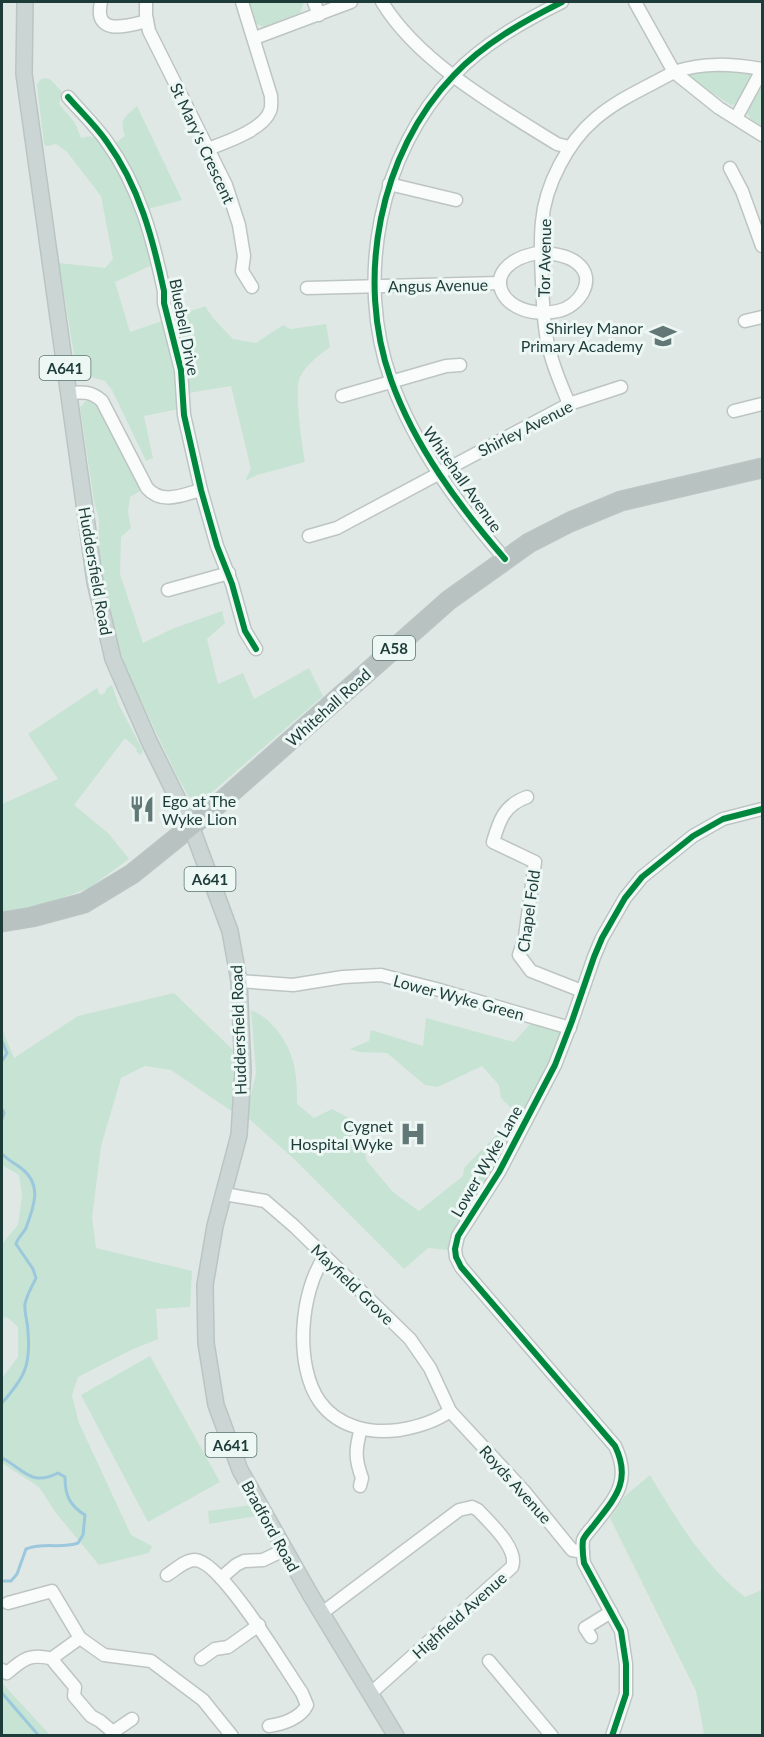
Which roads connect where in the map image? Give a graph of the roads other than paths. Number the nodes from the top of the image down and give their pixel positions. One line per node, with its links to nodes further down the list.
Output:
1 (26, 2): 36 (main road, Huddersfield Road / A641)
2 (100, 2): 11 (street)
3 (146, 2): 11 (street, St Mary's Crescent)
4 (242, 2): 12 (street)
5 (314, 2): 10 (street)
6 (351, 2): 10 (street)
7 (382, 2): 15 (street)
8 (562, 2): 15 (street, Whitehall Avenue)
9 (635, 2): 14 (street)
10 (319, 15): 12 (street)
11 (147, 21): 20 (street, St Mary's Crescent)
12 (255, 38): 20 (street)
13 (762, 70): 14 (street); 17 (street)
14 (674, 72): 17 (street); 19 (street)
15 (453, 75): 19 (street); 22 (street, Whitehall Avenue)
16 (68, 97): 43 (street, Bluebell Drive)
17 (736, 118): 18 (street)
18 (762, 135)
19 (569, 147): 25 (street, Tor Avenue)
20 (208, 149): 28 (street, St Mary's Crescent)
21 (730, 168): 24 (street)
22 (389, 184): 23 (street); 27 (street, Whitehall Avenue)
23 (456, 200)
24 (762, 246)
25 (542, 253): 26 (street); 30 (street, Tor Avenue); 30 (street)
26 (500, 283): 27 (street, Angus Avenue); 30 (street)
27 (376, 286): 29 (street, Angus Avenue); 34 (street, Whitehall Avenue)
28 (252, 287)
29 (307, 288)
30 (544, 312): 38 (street, Tor Avenue)
31 (762, 317): 32 (street)
32 (745, 321)
33 (460, 365): 34 (street)
34 (391, 380): 37 (street); 42 (street, Whitehall Avenue)
35 (621, 387): 38 (street, Shirley Avenue)
36 (68, 393): 43 (street); 51 (main road, Huddersfield Road / A641)
37 (342, 396)
38 (570, 404): 42 (street, Shirley Avenue)
39 (762, 404): 40 (street)
40 (734, 411)
41 (762, 468): 45 (highway, Whitehall Road / A58)
42 (439, 473): 44 (street, Shirley Avenue); 45 (street, Whitehall Avenue)
43 (201, 490): 46 (street, Bluebell Drive)
44 (309, 536)
45 (505, 559): 51 (highway, Whitehall Road / A58)
46 (228, 573): 47 (street); 48 (street, Bluebell Drive)
47 (168, 590)
48 (256, 649)
49 (527, 797): 54 (street, Chapel Fold)
50 (762, 809): 54 (street, Lower Wyke Lane)
51 (191, 826): 52 (highway, Whitehall Road / A58); 53 (main road, Huddersfield Road / A641)
52 (2, 922)
53 (239, 981): 55 (street, Lower Wyke Green); 56 (main road, Huddersfield Road / A641)
54 (582, 991): 55 (street, Lower Wyke Lane)
55 (570, 1028): 63 (street, Lower Wyke Lane)
56 (240, 1119): 57 (main road, Bradford Road / A641)
57 (224, 1194): 58 (street, Mayfield Grove); 62 (main road, Bradford Road / A641)
58 (325, 1256): 59 (street, Mayfield Grove); 60 (street)
59 (450, 1411): 60 (street); 63 (street, Royds Avenue)
60 (361, 1429): 61 (street)
61 (360, 1486)
62 (284, 1550): 65 (street); 68 (main road, Bradford Road / A641)
63 (583, 1552): 67 (street)
64 (167, 1575): 65 (street)
65 (221, 1578): 69 (street)
66 (8, 1603): 71 (street)
67 (611, 1612): 70 (street); 83 (street)
68 (321, 1613): 76 (main road, Bradford Road / A641); 76 (street, Highfield Avenue)
69 (259, 1625): 73 (street); 78 (street)
70 (585, 1629)
71 (80, 1638): 72 (street); 80 (street)
72 (54, 1659): 75 (street); 79 (street)
73 (201, 1659)
74 (489, 1661): 82 (street)
75 (2, 1670)
76 (370, 1694): 81 (main road, Bradford Road / A641)
77 (132, 1719): 79 (street)
78 (269, 1726)
79 (112, 1734)
80 (232, 1736)
81 (396, 1736)
82 (552, 1736)
83 (612, 1736)

